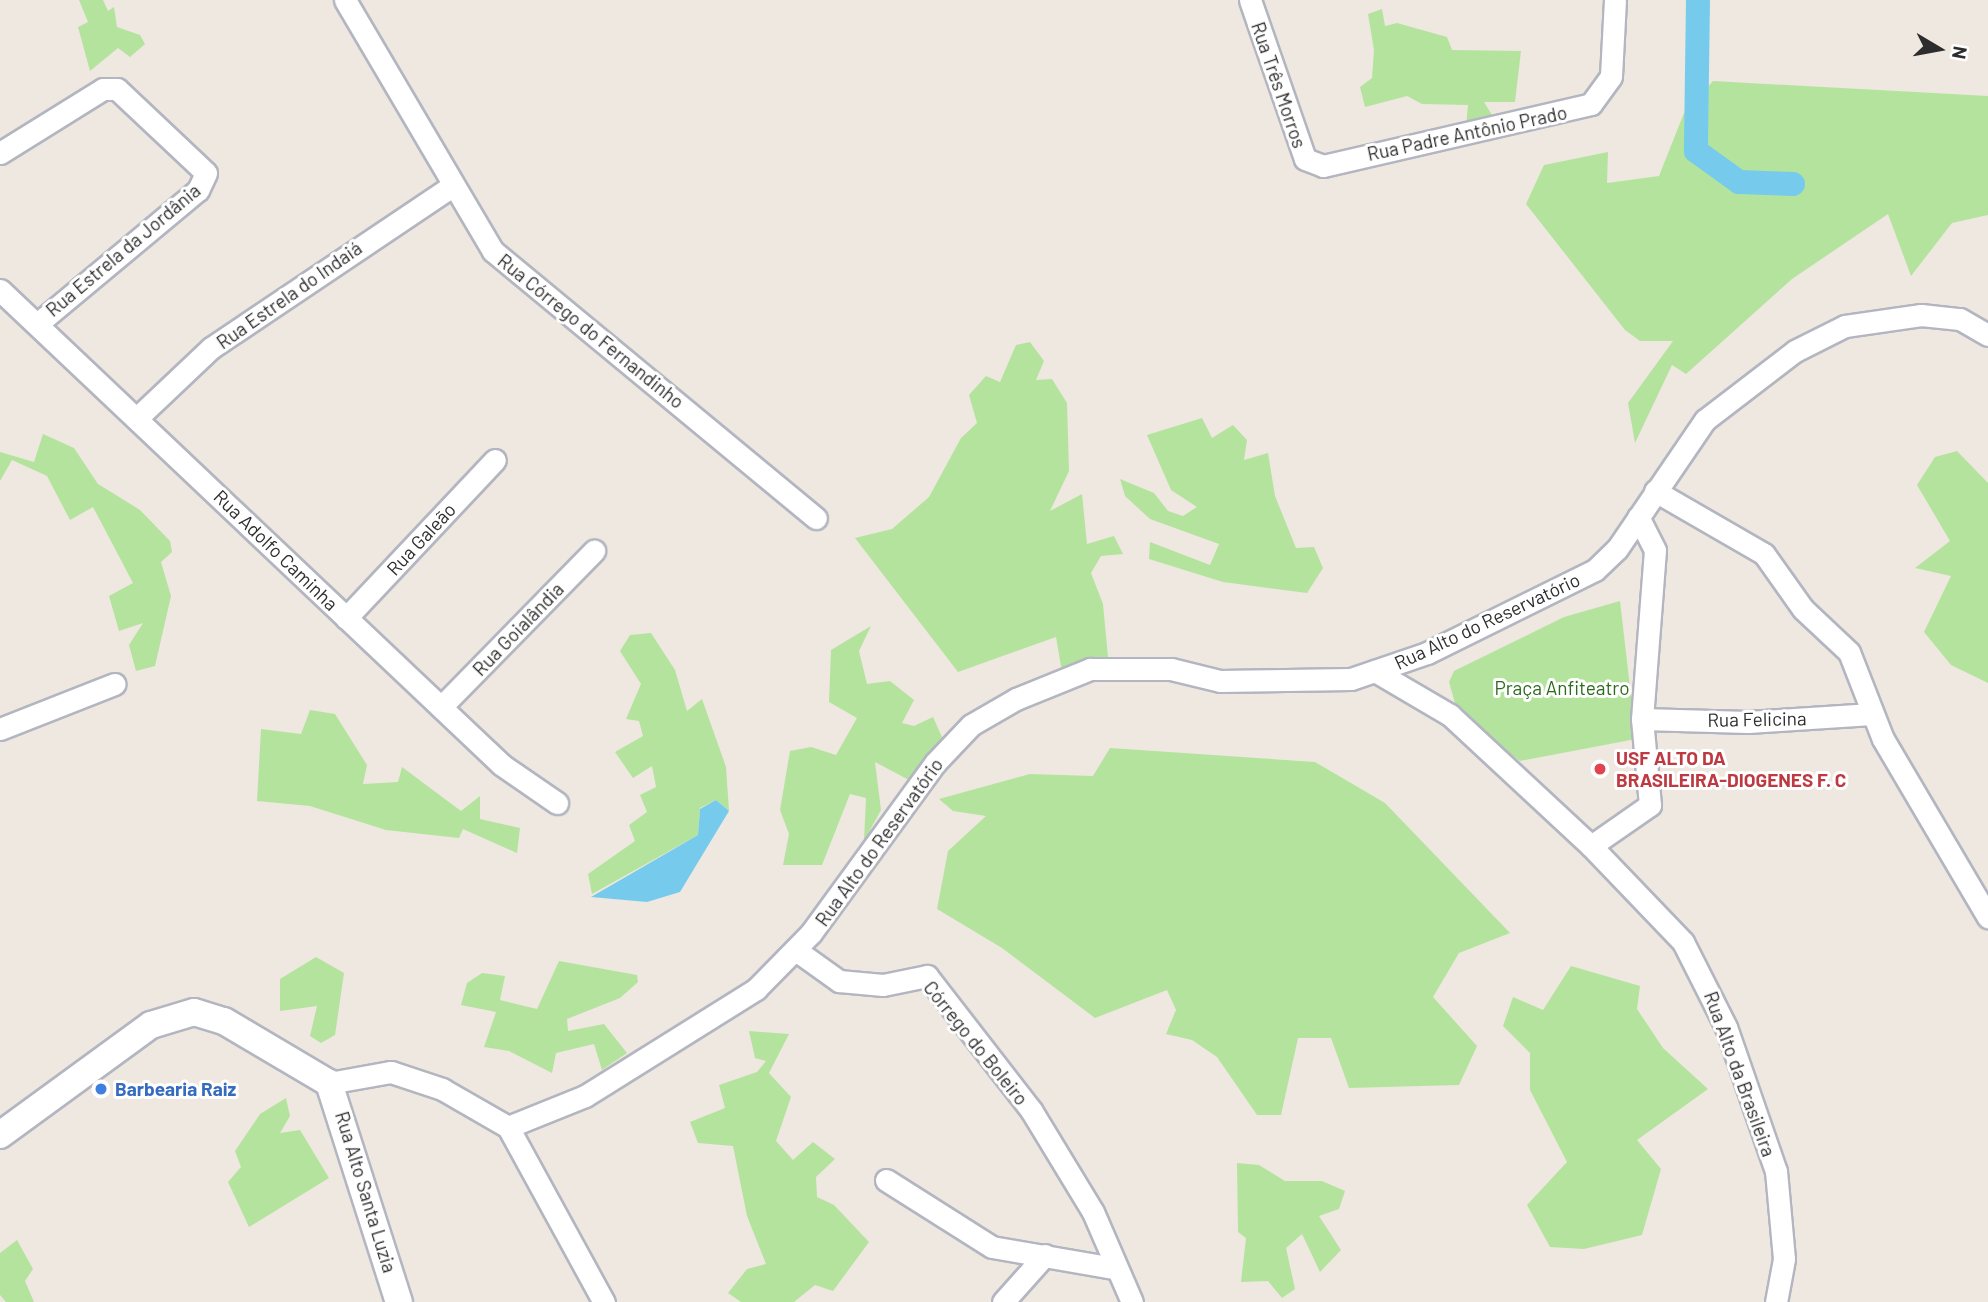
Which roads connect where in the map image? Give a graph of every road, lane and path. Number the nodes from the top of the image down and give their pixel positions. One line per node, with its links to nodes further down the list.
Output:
1 (345, 0): 6 (street, Rua Córrego do Fernandinho)
2 (1250, 0): 5 (street, Rua Três Morros)
3 (1615, 0): 5 (street, Rua Padre Antônio Prado)
4 (0, 153): 8 (street, Rua Estrela da Jordânia)
5 (1314, 166)
6 (452, 186): 10 (street, Rua Estrela do Indaiá); 14 (street, Rua Córrego do Fernandinho)
7 (0, 290): 8 (street, Rua Adolfo Caminha)
8 (37, 324): 10 (street, Rua Adolfo Caminha)
9 (1988, 335): 12 (street, Rua Alto do Reservatório)
10 (137, 418): 16 (street, Rua Adolfo Caminha)
11 (495, 460): 16 (street, Rua Galeão)
12 (1655, 491): 13 (street, Rua Alto do Reservatório); 20 (street)
13 (1638, 517): 17 (street, Rua Alto do Reservatório); 21 (street)
14 (816, 518)
15 (594, 551): 19 (street, Rua Goialândia)
16 (346, 618): 19 (street, Rua Adolfo Caminha)
17 (1375, 671): 24 (street, Rua Alto da Brasileira); 26 (street, Rua Alto do Reservatório)
18 (114, 684): 22 (street)
19 (441, 706): 23 (street, Rua Adolfo Caminha)
20 (1872, 714): 21 (street, Rua Felicina); 25 (street)
21 (1642, 719): 24 (street)
22 (0, 729)
23 (556, 803)
24 (1591, 846): 37 (street, Rua Alto da Brasileira)
25 (1988, 917)
26 (797, 951): 28 (street, Rua Alto do Reservatório); 32 (street, Córrego do Boleiro)
27 (329, 1083): 28 (street); 29 (street); 33 (street, Rua Alto Santa Luzia)
28 (508, 1127): 34 (street)
29 (0, 1135)
30 (886, 1180): 31 (street)
31 (1045, 1255): 32 (street); 35 (street)
32 (1114, 1268): 36 (street, Córrego do Boleiro)
33 (399, 1302)
34 (604, 1302)
35 (1003, 1302)
36 (1132, 1302)
37 (1776, 1302)

